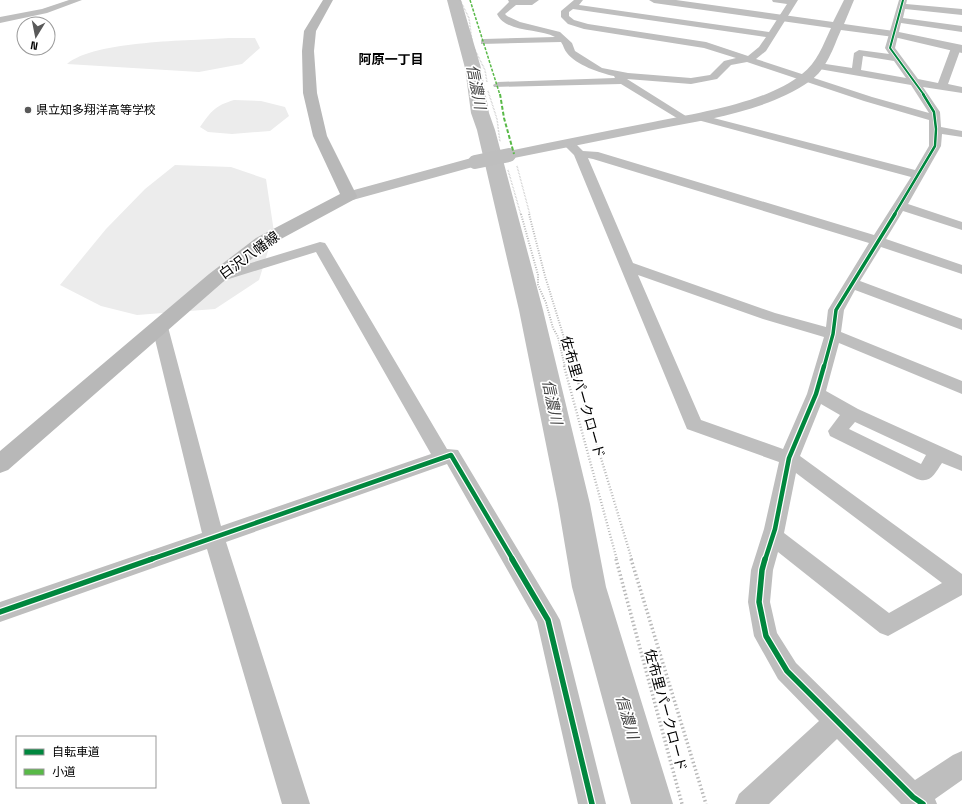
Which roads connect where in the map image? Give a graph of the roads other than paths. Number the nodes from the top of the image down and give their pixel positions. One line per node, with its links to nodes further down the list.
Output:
1 (78, 0): 13 (street)
2 (328, 0): 40 (main road)
3 (535, 0): 8 (street)
4 (654, 0): 12 (street)
5 (776, 0): 7 (street)
6 (849, 0): 15 (street)
7 (793, 1): 12 (street)
8 (513, 2): 19 (street)
9 (575, 3): 18 (street); 23 (street)
10 (902, 3): 11 (street); 14 (street)
11 (962, 12)
12 (784, 18): 15 (street); 18 (street)
13 (0, 20)
14 (897, 20): 16 (street); 17 (street)
15 (838, 26): 17 (street); 24 (street)
16 (962, 29)
17 (894, 34): 21 (street); 22 (street)
18 (772, 35): 23 (street)
19 (563, 40): 20 (street); 26 (street)
20 (484, 42)
21 (959, 48): 31 (street)
22 (897, 58): 25 (street); 29 (street)
23 (746, 59): 26 (street); 28 (street)
24 (819, 66): 25 (street); 28 (street)
25 (856, 72): 27 (street)
26 (620, 77): 30 (street); 34 (street)
27 (890, 77): 29 (street); 33 (street)
28 (806, 78): 33 (street); 34 (street)
29 (915, 81): 31 (street); 35 (street)
30 (498, 86)
31 (942, 86): 32 (street)
32 (962, 90)
33 (868, 99): 35 (street)
34 (691, 118): 37 (street); 39 (street)
35 (935, 123): 36 (street); 39 (street)
36 (962, 134)
37 (569, 144): 38 (street); 40 (street, bridge)
38 (580, 154): 43 (street); 44 (street)
39 (918, 175): 41 (street)
40 (349, 196): 46 (main road, 白沢八幡線)
41 (900, 206): 42 (street); 43 (street)
42 (962, 226)
43 (878, 241): 45 (street); 47 (street)
44 (628, 266): 50 (street); 56 (street)
45 (962, 270)
46 (216, 278): 49 (main road, 白沢八幡線); 55 (street)
47 (851, 283): 48 (street); 50 (street)
48 (962, 326)
49 (160, 327): 57 (main road, 白沢八幡線); 60 (street)
50 (833, 334): 51 (street); 52 (street)
51 (962, 388)
52 (816, 394): 53 (street); 56 (street)
53 (852, 413): 54 (street); 54 (street)
54 (938, 453): 58 (street)
55 (443, 458): 60 (street); 67 (street)
56 (789, 458): 59 (street); 61 (street)
57 (0, 464)
58 (962, 464)
59 (773, 536): 61 (street); 63 (street)
60 (214, 538): 62 (street); 66 (street)
61 (961, 585)
62 (0, 612)
63 (837, 722): 65 (street); 68 (street)
64 (962, 764): 65 (street)
65 (918, 801)
66 (296, 804)
67 (592, 804)
68 (748, 804)

